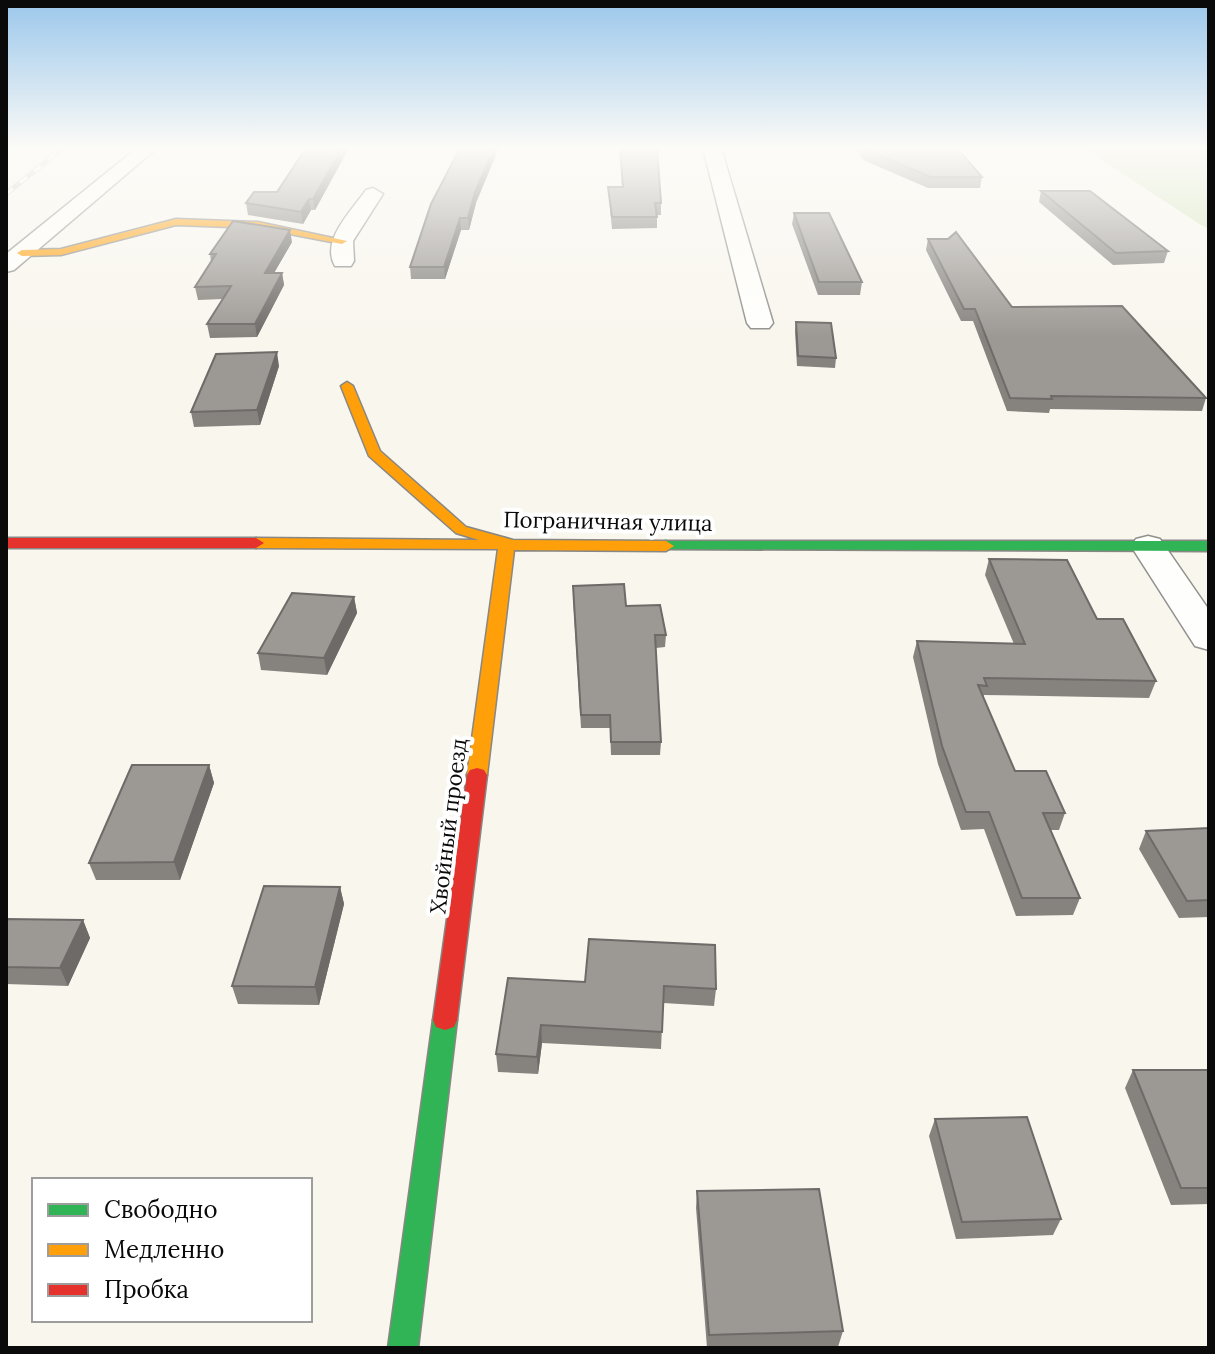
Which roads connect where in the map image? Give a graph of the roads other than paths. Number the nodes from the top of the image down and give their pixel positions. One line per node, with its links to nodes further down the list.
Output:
1 (72, 211): 5 (street)
2 (364, 211): 4 (street)
3 (729, 211): 6 (street)
4 (342, 251): 5 (street)
5 (14, 259)
6 (760, 323)
7 (347, 386): 9 (street)
8 (6, 543): 9 (street, Пограничная улица)
9 (507, 543): 10 (street, Пограничная улица); 13 (street, Хвойный проезд)
10 (1148, 546): 11 (street, Пограничная улица); 12 (street)
11 (1209, 546)
12 (1209, 638)
13 (403, 1348)

